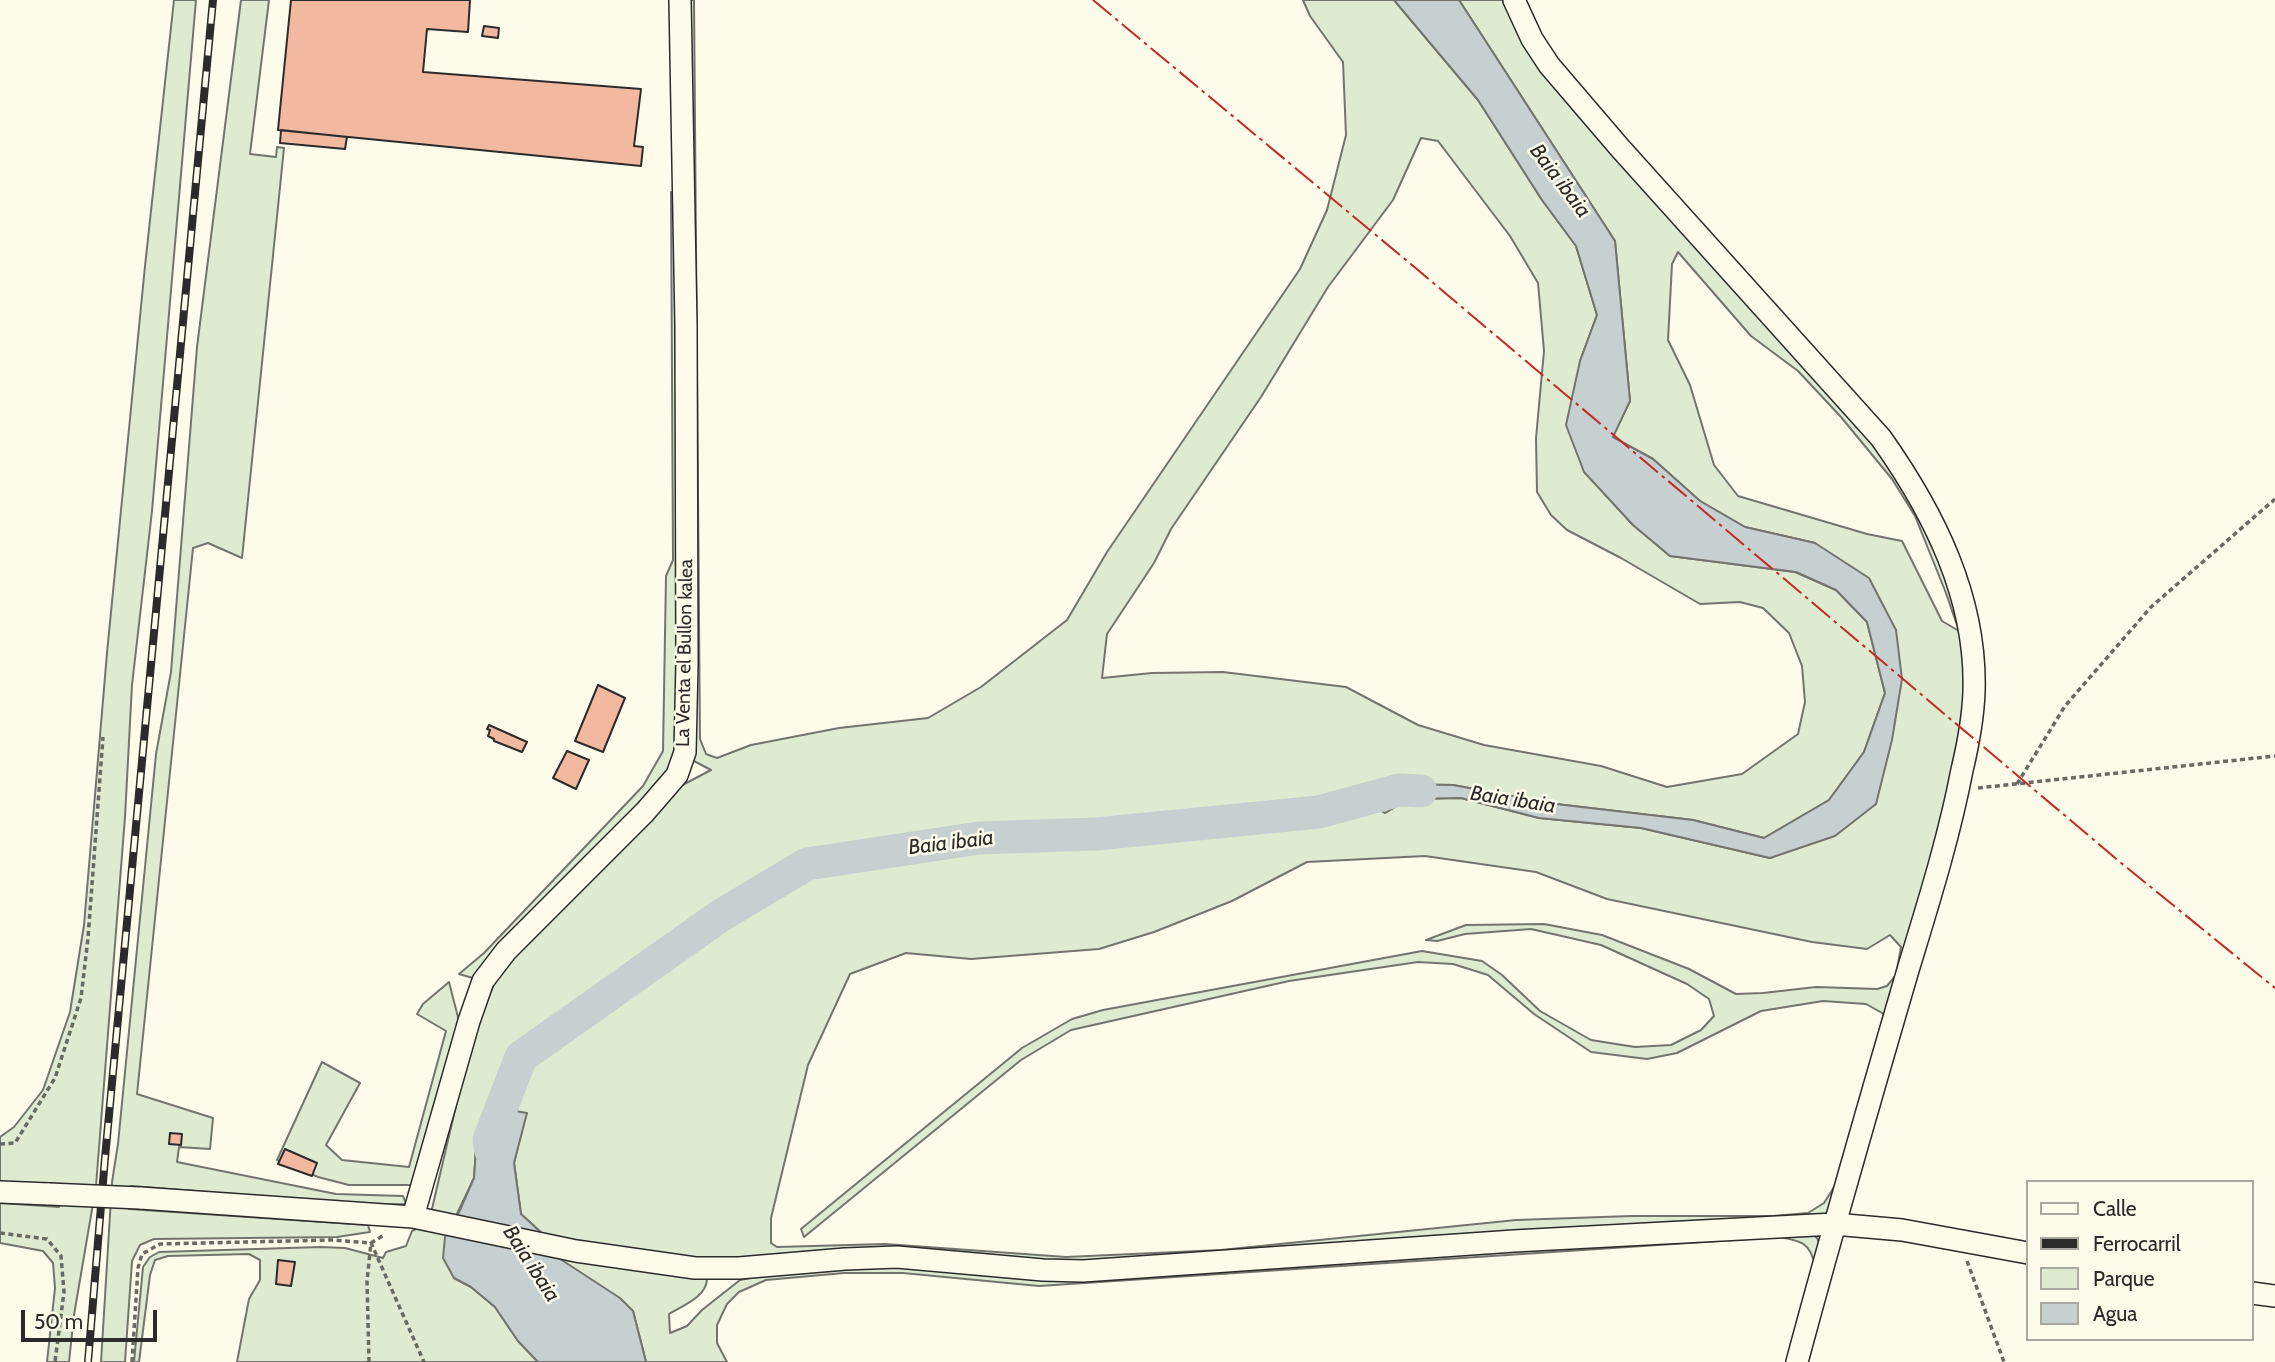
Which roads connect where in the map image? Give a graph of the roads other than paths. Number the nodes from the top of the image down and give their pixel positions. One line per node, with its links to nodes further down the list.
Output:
1 (680, 0): 4 (street, La Venta el Bullon kalea)
2 (1514, 0): 5 (street)
3 (0, 1192): 4 (street, bridge)
4 (413, 1217): 5 (street)
5 (1834, 1224): 6 (street); 9 (street)
6 (2026, 1253)
7 (2254, 1293): 8 (street)
8 (2275, 1296)
9 (1797, 1362)

